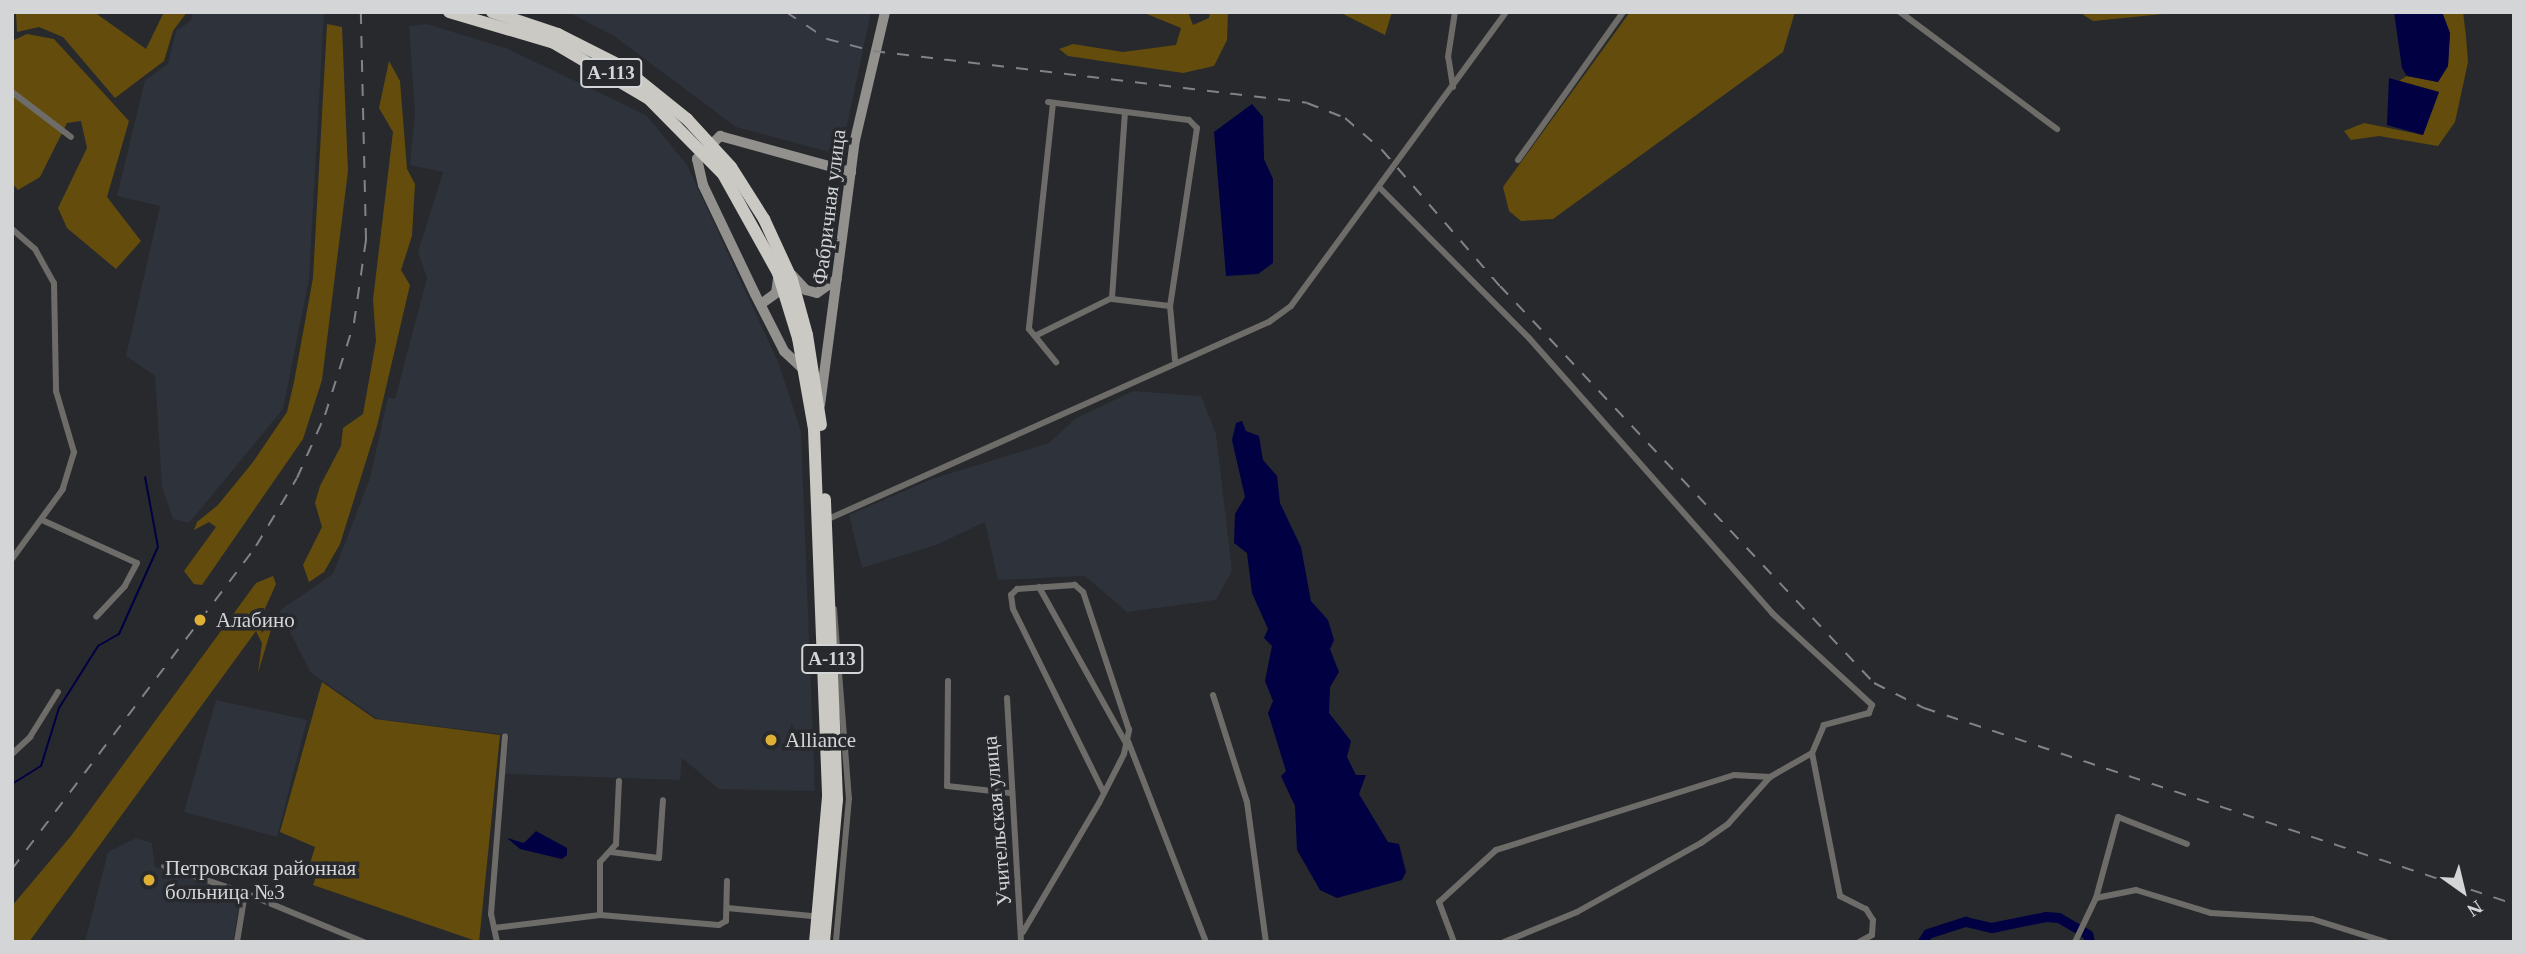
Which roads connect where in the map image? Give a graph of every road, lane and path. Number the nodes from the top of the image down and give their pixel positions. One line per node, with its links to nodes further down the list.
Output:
1 (449, 12): 16 (highway, А-113)
2 (492, 12): 16 (highway, А-113)
3 (885, 12): 14 (street, Фабричная улица)
4 (1455, 12): 8 (street)
5 (1506, 12): 8 (street)
6 (1623, 12): 13 (street)
7 (1900, 12): 11 (street)
8 (1453, 87): 15 (street)
9 (12, 92): 12 (street)
10 (1125, 112): 20 (street); 22 (street); 23 (street)
11 (2057, 129)
12 (71, 136)
13 (1518, 160)
14 (851, 172): 19 (street, Фабричная улица); 21 (street)
15 (1380, 187): 24 (street); 40 (street)
16 (740, 189): 18 (highway, А-113)
17 (12, 229): 28 (street)
18 (781, 267): 19 (street); 21 (street); 26 (highway, А-113); 27 (highway, А-113)
19 (840, 271): 27 (street, Фабричная улица)
20 (1112, 298): 22 (street); 23 (street)
21 (761, 304): 26 (street)
22 (1170, 306): 24 (street)
23 (1035, 336): 25 (street)
24 (1175, 360): 29 (street)
25 (1056, 362)
26 (805, 376): 42 (highway, А-113)
27 (820, 409): 29 (highway, А-113)
28 (42, 520): 30 (street); 33 (street)
29 (826, 520): 32 (highway, А-113)
30 (12, 559)
31 (1039, 587): 39 (street); 39 (street); 46 (street)
32 (829, 591): 65 (highway, А-113); 66 (street)
33 (96, 617)
34 (948, 681): 45 (street)
35 (58, 692): 41 (street)
36 (1213, 695): 69 (street)
37 (1007, 698): 45 (street, Учительская улица)
38 (505, 737): 57 (street)
39 (1127, 742): 46 (street); 68 (street)
40 (1812, 753): 43 (street); 72 (street)
41 (12, 754)
42 (828, 757): 56 (street); 64 (highway, А-113)
43 (1770, 777): 70 (street); 71 (street)
44 (619, 781): 49 (street)
45 (1011, 793): 58 (street, Учительская улица)
46 (1104, 793): 58 (street)
47 (663, 800): 49 (street)
48 (2188, 844): 53 (street)
49 (611, 852): 55 (street)
50 (164, 866): 52 (street)
51 (727, 881): 54 (street)
52 (245, 893): 60 (street); 61 (street)
53 (2096, 898): 59 (street); 73 (street)
54 (727, 908): 55 (street); 56 (street)
55 (600, 915): 57 (street)
56 (812, 916): 63 (street)
57 (494, 928): 62 (street)
58 (1023, 932): 67 (street, Учительская улица)
59 (2075, 941)
60 (237, 942)
61 (364, 942)
62 (496, 942)
63 (809, 942)
64 (815, 942)
65 (824, 942)
66 (836, 942)
67 (1021, 942)
68 (1206, 942)
69 (1266, 942)
70 (1454, 942)
71 (1504, 942)
72 (1859, 942)
73 (2386, 942)

